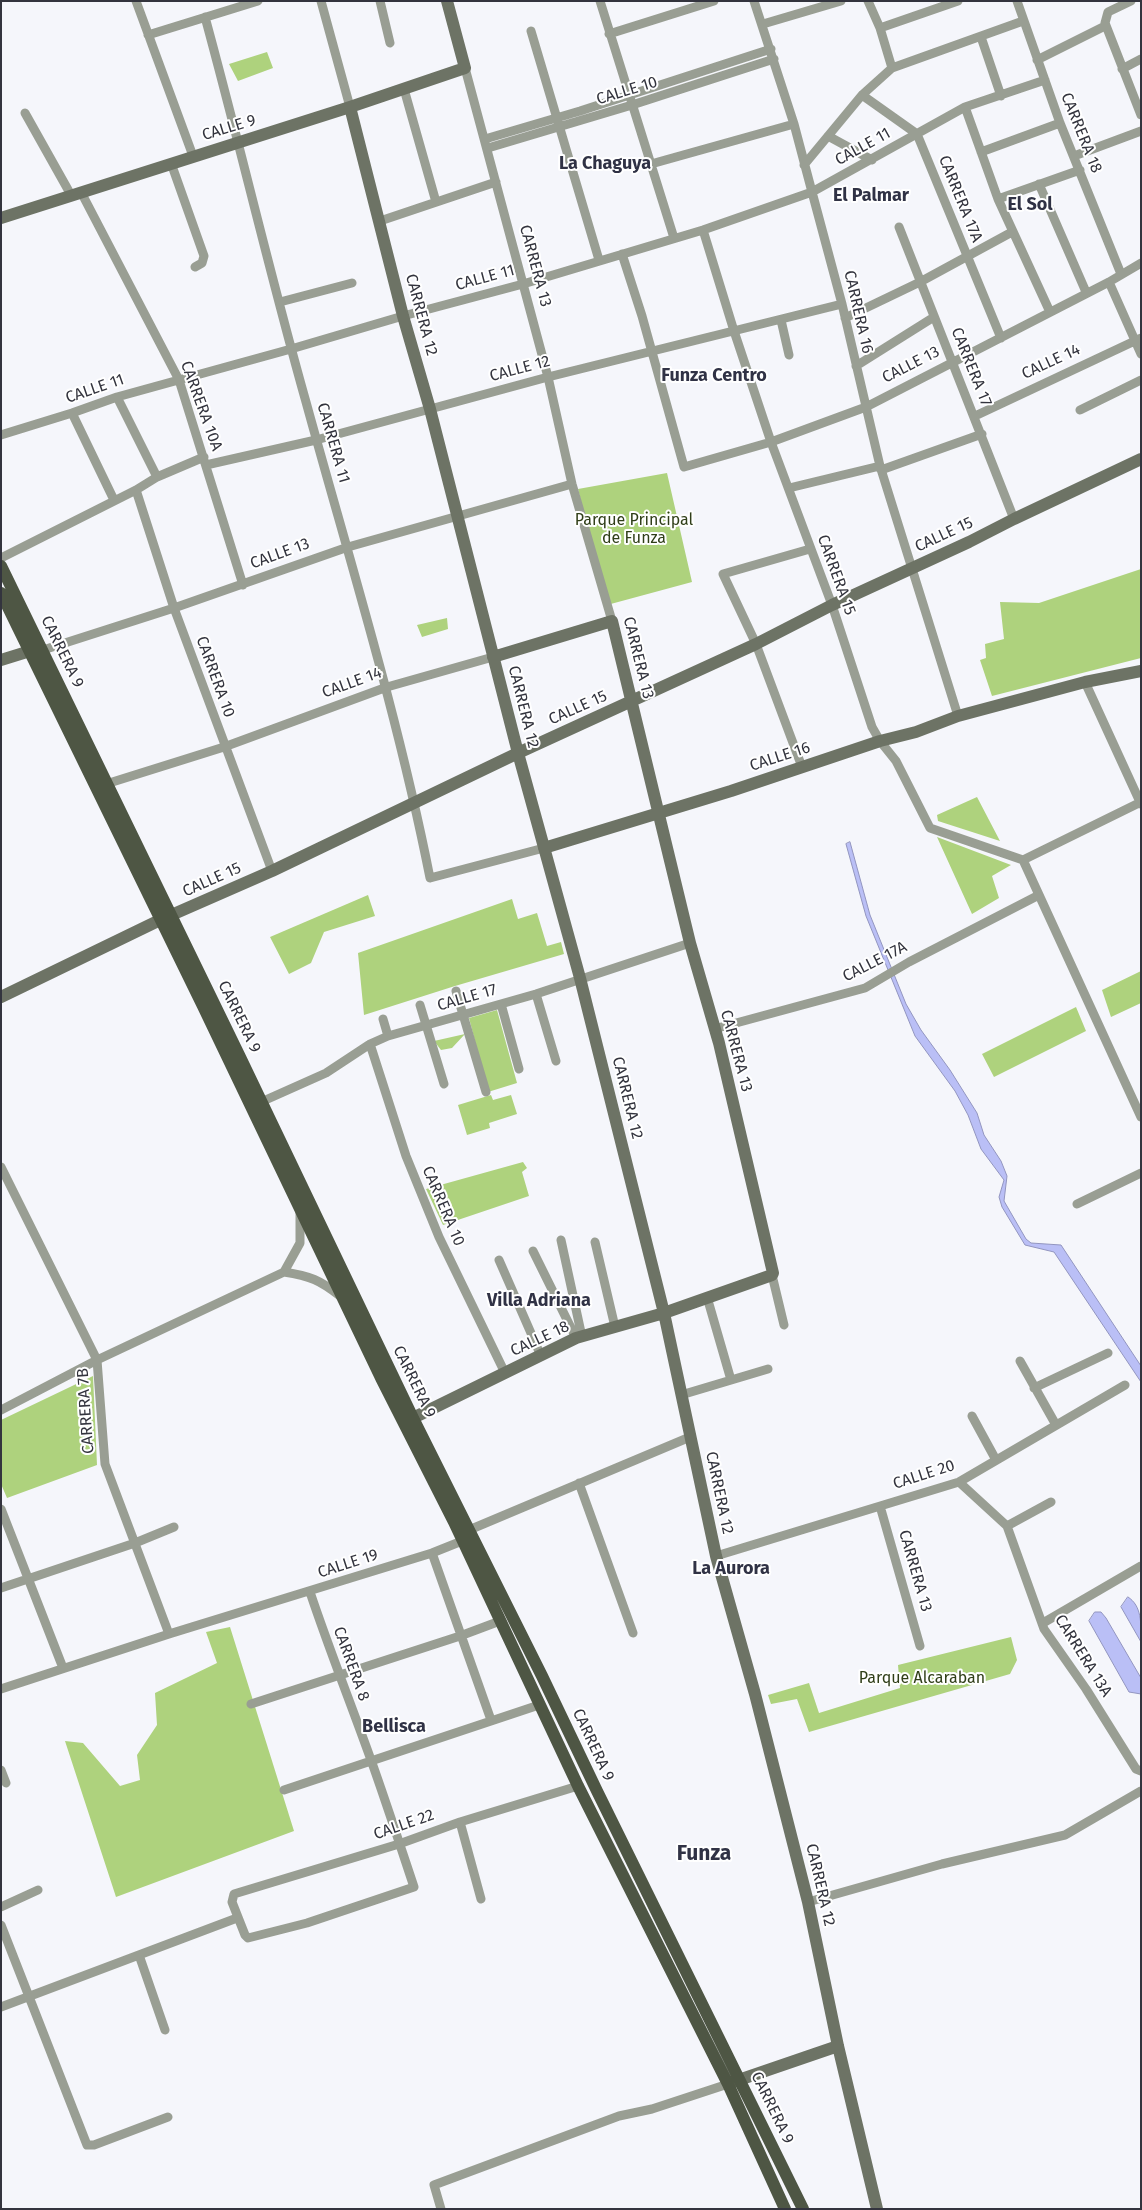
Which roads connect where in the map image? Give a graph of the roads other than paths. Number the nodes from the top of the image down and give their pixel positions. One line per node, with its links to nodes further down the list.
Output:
1 (136, 1): 23 (street)
2 (258, 1): 16 (street)
3 (321, 1): 39 (street, CARRERA 12)
4 (380, 1): 25 (street)
5 (447, 1): 30 (main road, CARRERA 13)
6 (600, 1): 22 (street)
7 (675, 1): 15 (street)
8 (714, 1): 15 (street)
9 (754, 1): 18 (street, CARRERA 16)
10 (841, 1): 18 (street)
11 (868, 1): 20 (street)
12 (958, 1): 20 (street)
13 (1017, 1): 17 (street, CARRERA 18)
14 (1131, 1): 19 (street)
15 (678, 12): 22 (street)
16 (205, 17): 23 (street); 51 (street, CARRERA 11)
17 (1023, 21): 24 (street); 29 (street, CARRERA 18)
18 (763, 24): 26 (street, CARRERA 16)
19 (1105, 24): 29 (street); 32 (street)
20 (880, 28): 31 (street)
21 (531, 31): 44 (street)
22 (609, 34): 35 (street)
23 (148, 35): 54 (street)
24 (981, 37): 31 (street); 37 (street)
25 (390, 43)
26 (771, 49): 27 (street, CARRERA 16); 35 (street, CALLE 10)
27 (774, 59): 38 (street, CALLE 10); 46 (street, CARRERA 16)
28 (1141, 59): 32 (street)
29 (1037, 60): 33 (street, CARRERA 18)
30 (465, 68): 34 (main road, CALLE 9); 50 (street, CARRERA 13)
31 (892, 68): 36 (street)
32 (1122, 69): 42 (street)
33 (1045, 80): 37 (street, CALLE 11); 45 (street, CARRERA 18)
34 (404, 89): 39 (main road, CALLE 9); 66 (street)
35 (628, 95): 38 (street); 43 (street, CALLE 10)
36 (862, 96): 48 (street); 49 (street)
37 (1001, 96): 40 (street, CALLE 11)
38 (632, 105): 43 (street, CALLE 10); 58 (street)
39 (350, 107): 51 (main road, CALLE 9); 68 (main road, CARRERA 12)
40 (965, 108): 48 (street, CALLE 11); 53 (street)
41 (25, 113): 64 (street, CARRERA 10A)
42 (1141, 115)
43 (581, 116): 44 (street, CALLE 10)
44 (558, 122): 50 (street, CALLE 10); 52 (street, CALLE 10); 75 (street)
45 (1060, 123): 53 (street); 55 (street, CARRERA 18)
46 (794, 124): 58 (street); 59 (street, CARRERA 16)
47 (1141, 131): 55 (street)
48 (917, 134): 56 (street, CALLE 11); 74 (street, CARRERA 17A)
49 (828, 136): 56 (street); 59 (street)
50 (485, 139): 52 (street, CARRERA 13)
51 (239, 142): 54 (main road, CALLE 9); 84 (street, CARRERA 11)
52 (488, 148): 61 (street, CARRERA 13)
53 (981, 152): 65 (street)
54 (193, 156): 57 (main road, CALLE 9)
55 (1074, 156): 60 (street, CARRERA 18)
56 (872, 160): 63 (street, CALLE 11)
57 (171, 163): 64 (main road, CALLE 9); 77 (street)
58 (651, 164): 72 (street)
59 (804, 165): 63 (street, CARRERA 16)
60 (1080, 170): 62 (street); 78 (street, CARRERA 18)
61 (496, 182): 66 (street); 82 (street, CARRERA 13)
62 (1039, 184): 65 (street); 83 (street)
63 (812, 192): 70 (street, CALLE 11); 85 (street, CARRERA 16)
64 (76, 194): 67 (main road, CALLE 9); 101 (street, CARRERA 10A)
65 (998, 199): 71 (street)
66 (436, 202): 68 (street)
67 (1, 218)
68 (380, 221): 87 (main road, CARRERA 12)
69 (899, 227): 79 (street, CARRERA 17)
70 (702, 230): 72 (street, CALLE 11); 91 (street, CARRERA 15)
71 (1012, 232): 74 (street); 86 (street)
72 (674, 238): 73 (street, CALLE 11)
73 (622, 254): 75 (street, CALLE 11); 95 (street)
74 (967, 256): 79 (street); 92 (street, CARRERA 17A)
75 (599, 260): 82 (street, CALLE 11)
76 (1141, 263): 78 (street, CALLE 13)
77 (195, 267)
78 (1121, 274): 80 (street, CALLE 13)
79 (920, 282): 88 (street, CARRERA 17); 89 (street)
80 (1109, 282): 83 (street, CALLE 13); 93 (street)
81 (352, 284): 84 (street)
82 (523, 284): 87 (street, CALLE 11); 100 (street, CARRERA 13)
83 (1086, 292): 86 (street, CALLE 13)
84 (280, 302): 94 (street, CARRERA 11)
85 (842, 304): 89 (street, CARRERA 16); 90 (street, CALLE 12)
86 (1050, 312): 92 (street, CALLE 13)
87 (402, 316): 94 (street, CALLE 11); 105 (main road, CARRERA 12)
88 (934, 317): 98 (street, CARRERA 17); 99 (street)
89 (845, 318): 99 (street, CARRERA 16)
90 (782, 320): 91 (street, CALLE 12); 97 (street)
91 (734, 331): 95 (street, CALLE 12); 112 (street, CARRERA 15)
92 (1001, 338): 98 (street, CALLE 13)
93 (1138, 339): 96 (street); 108 (street, CALLE 14)
94 (291, 349): 101 (street, CALLE 11); 111 (street, CARRERA 11)
95 (652, 352): 100 (street, CALLE 12); 112 (street, CALLE 13)
96 (1141, 354)
97 (789, 356)
98 (954, 362): 104 (street, CALLE 13); 108 (street, CARRERA 17)
99 (856, 366): 104 (street, CARRERA 16)
100 (548, 377): 105 (street, CALLE 12); 117 (street, CARRERA 13)
101 (179, 380): 103 (street, CALLE 11); 114 (street, CARRERA 10A)
102 (1141, 380): 106 (street)
103 (117, 396): 107 (street, CALLE 11); 116 (street)
104 (866, 406): 112 (street, CALLE 13); 115 (street, CARRERA 16)
105 (430, 409): 111 (street, CALLE 12); 121 (main road, CARRERA 12)
106 (1080, 410)
107 (72, 413): 109 (street, CALLE 11); 120 (street)
108 (975, 416): 110 (street, CARRERA 17)
109 (1, 434)
110 (982, 434): 115 (street); 122 (street, CARRERA 17)
111 (316, 440): 114 (street, CALLE 12); 123 (street, CARRERA 11)
112 (772, 442): 118 (street, CARRERA 15)
113 (1141, 459): 122 (main road, CALLE 15)
114 (205, 461): 116 (street, CALLE 12); 128 (street, CARRERA 10A)
115 (880, 468): 118 (street); 127 (street, CARRERA 16)
116 (157, 477): 119 (street, CALLE 12)
117 (572, 484): 121 (street, CALLE 13); 132 (street, CARRERA 13)
118 (789, 488): 124 (street, CARRERA 15)
119 (136, 490): 120 (street, CALLE 12); 131 (street, CARRERA 10)
120 (114, 500): 125 (street, CALLE 12)
121 (457, 518): 123 (street, CALLE 13); 136 (main road, CARRERA 12)
122 (1014, 519): 127 (main road, CALLE 15)
123 (348, 547): 128 (street, CALLE 13); 140 (street, CARRERA 11)
124 (810, 549): 130 (street, CARRERA 15); 133 (street)
125 (1, 558)
126 (1, 566): 134 (main road, CARRERA 9)
127 (910, 569): 130 (main road, CALLE 15); 142 (street, CARRERA 16)
128 (242, 585): 131 (street, CALLE 13)
129 (1, 593): 135 (main road, CARRERA 9)
130 (832, 606): 133 (main road, CALLE 15); 143 (street, CARRERA 15)
131 (174, 608): 134 (street, CALLE 13); 144 (street, CARRERA 10)
132 (612, 621): 136 (main road, CALLE 14); 141 (main road, CARRERA 13)
133 (756, 644): 141 (main road, CALLE 15); 146 (street)
134 (43, 650): 135 (main road, CALLE 13); 147 (main road, CARRERA 9)
135 (30, 651): 137 (main road, CALLE 13); 156 (main road, CARRERA 9)
136 (493, 657): 140 (street, CALLE 14); 145 (main road, CARRERA 12)
137 (1, 660)
138 (1140, 672): 139 (main road, CALLE 16)
139 (1085, 682): 142 (main road, CALLE 16); 149 (street)
140 (387, 687): 144 (street, CALLE 14); 148 (street, CARRERA 11)
141 (632, 702): 145 (main road, CALLE 15); 150 (main road, CARRERA 13)
142 (958, 716): 143 (main road, CALLE 16)
143 (880, 741): 146 (main road, CALLE 16); 152 (street, CARRERA 15)
144 (224, 747): 147 (street, CALLE 14); 153 (street, CARRERA 10)
145 (518, 753): 148 (main road, CALLE 15); 151 (main road, CARRERA 12)
146 (802, 767): 150 (main road, CALLE 16)
147 (106, 784): 156 (main road, CARRERA 9)
148 (415, 801): 153 (main road, CALLE 15); 154 (street, CARRERA 11)
149 (1141, 803): 152 (street)
150 (659, 812): 151 (main road, CALLE 16); 157 (main road, CARRERA 13)
151 (544, 848): 154 (street, CALLE 16); 158 (main road, CARRERA 12)
152 (1023, 860): 155 (street)
153 (272, 871): 156 (main road, CALLE 15)
154 (430, 878)
155 (1039, 895): 167 (street, CALLE 17A); 175 (street)
156 (166, 918): 161 (main road, CALLE 15); 174 (main road, CARRERA 9); 179 (main road, CARRERA 9)
157 (690, 943): 158 (street, CALLE 17); 167 (main road, CARRERA 13)
158 (580, 978): 160 (street, CALLE 17); 188 (main road, CARRERA 12)
159 (456, 991): 164 (street)
160 (536, 994): 162 (street, CALLE 17); 170 (street)
161 (1, 997)
162 (501, 1004): 164 (street, CALLE 17); 171 (street)
163 (420, 1005): 166 (street)
164 (463, 1015): 166 (street, CALLE 17); 173 (street)
165 (383, 1019): 168 (street)
166 (427, 1026): 168 (street, CALLE 17); 172 (street)
167 (714, 1029): 185 (main road, CARRERA 13)
168 (388, 1036): 169 (street, CALLE 17)
169 (370, 1044): 174 (street, CALLE 17); 197 (street, CARRERA 10)
170 (556, 1061)
171 (519, 1068)
172 (444, 1084)
173 (486, 1092)
174 (261, 1102): 204 (main road, CARRERA 9)
175 (1141, 1117)
176 (1, 1167): 194 (street, CARRERA 7B)
177 (1141, 1173): 178 (street)
178 (1077, 1204)
179 (300, 1210): 184 (street); 186 (main road, CARRERA 9)
180 (561, 1240): 191 (street)
181 (595, 1242): 190 (street)
182 (533, 1251): 191 (street)
183 (499, 1260): 193 (street)
184 (284, 1272): 186 (street); 194 (street)
185 (772, 1275): 187 (main road, CALLE 18); 189 (street, CARRERA 13)
186 (342, 1298): 216 (main road, CARRERA 9)
187 (706, 1298): 188 (main road, CALLE 18); 198 (street)
188 (664, 1313): 190 (main road, CALLE 18); 201 (main road, CARRERA 12)
189 (784, 1325)
190 (614, 1327): 191 (main road, CALLE 18)
191 (579, 1337): 193 (main road, CALLE 18)
192 (1108, 1353): 200 (street)
193 (542, 1356): 197 (main road, CALLE 18)
194 (97, 1360): 202 (street); 217 (street, CARRERA 7B)
195 (1020, 1361): 200 (street)
196 (768, 1369): 198 (street)
197 (505, 1373): 204 (main road, CALLE 18)
198 (731, 1380): 201 (street)
199 (1126, 1385): 205 (street, CALLE 20)
200 (1034, 1388): 205 (street)
201 (681, 1395): 206 (main road, CARRERA 12)
202 (1, 1410)
203 (972, 1416): 207 (street)
204 (413, 1418): 216 (main road, CARRERA 9)
205 (1056, 1425): 207 (street, CALLE 20)
206 (690, 1437): 209 (street, CALLE 19); 219 (main road, CARRERA 12)
207 (996, 1460): 208 (street, CALLE 20)
208 (958, 1482): 211 (street, CALLE 20); 214 (street, CARRERA 13A)
209 (579, 1484): 216 (street, CALLE 19); 226 (street)
210 (1051, 1502): 214 (street)
211 (880, 1506): 219 (street, CALLE 20); 229 (street, CARRERA 13)
212 (1, 1509): 213 (street)
213 (3, 1520): 221 (street)
214 (1007, 1526): 225 (street, CARRERA 13A)
215 (174, 1528): 217 (street)
216 (466, 1535): 218 (street, CALLE 19); 224 (main road, CARRERA 9); 256 (main road, CARRERA 9)
217 (135, 1543): 221 (street); 227 (street, CARRERA 7B)
218 (432, 1553): 223 (street, CALLE 19); 228 (street)
219 (716, 1556): 247 (main road, CARRERA 12)
220 (1141, 1566): 225 (street)
221 (28, 1579): 222 (street); 230 (street)
222 (1, 1588)
223 (310, 1592): 227 (street, CALLE 19); 231 (street, CARRERA 8)
224 (500, 1621): 228 (street); 234 (main road, CARRERA 9)
225 (1043, 1623): 238 (street, CARRERA 13A)
226 (633, 1633)
227 (169, 1634): 230 (street, CALLE 19)
228 (460, 1636): 231 (street); 235 (street)
229 (920, 1646)
230 (63, 1668): 232 (street, CALLE 19)
231 (338, 1675): 233 (street); 236 (street, CARRERA 8)
232 (1, 1689)
233 (252, 1704)
234 (539, 1704): 235 (street); 240 (main road, CARRERA 9)
235 (491, 1720): 236 (street)
236 (371, 1760): 241 (street); 244 (street, CARRERA 8)
237 (1, 1770): 239 (street)
238 (1141, 1771)
239 (6, 1783)
240 (578, 1786): 243 (street, CALLE 22); 256 (main road, CARRERA 9)
241 (284, 1790)
242 (1141, 1791): 247 (street)
243 (460, 1822): 244 (street, CALLE 22); 246 (street)
244 (399, 1844): 249 (street, CALLE 22); 249 (street, CARRERA 8)
245 (38, 1890): 248 (street)
246 (482, 1899)
247 (808, 1902): 255 (main road, CARRERA 12)
248 (1, 1907)
249 (237, 1918): 251 (street)
250 (1, 1925): 252 (street)
251 (139, 1955): 252 (street); 254 (street)
252 (30, 1996): 253 (street); 257 (street)
253 (1, 2008)
254 (165, 2030)
255 (838, 2046): 256 (main road); 261 (main road, CARRERA 12)
256 (734, 2082): 258 (street); 259 (main road, CARRERA 9); 260 (main road, CARRERA 9)
257 (168, 2117)
258 (441, 2209)
259 (785, 2209)
260 (803, 2209)
261 (877, 2209)

